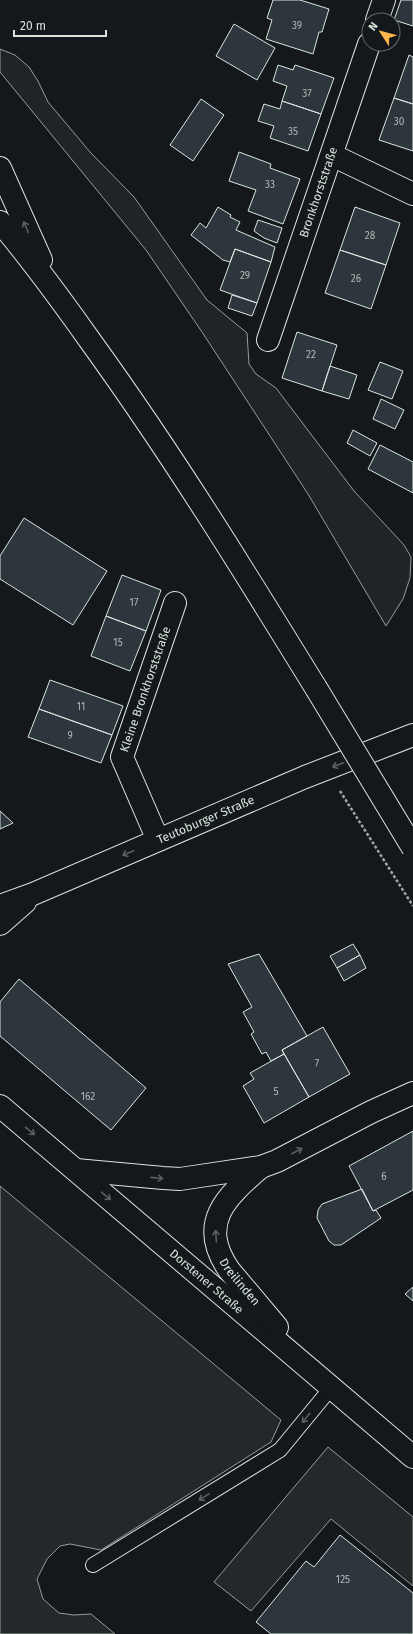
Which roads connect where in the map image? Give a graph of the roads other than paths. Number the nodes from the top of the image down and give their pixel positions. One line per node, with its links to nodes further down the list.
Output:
1 (384, 0): 2 (main road)
2 (380, 12)
3 (366, 52): 4 (main road, Bronkhorststraße)
4 (332, 155): 6 (main road); 9 (main road, Bronkhorststraße)
5 (0, 168): 8 (main road, one-way to 5)
6 (413, 194)
7 (0, 222): 8 (main road)
8 (53, 289): 13 (main road, bridge)
9 (268, 340)
10 (175, 603): 12 (main road, Kleine Bronkhorststraße)
11 (413, 735): 12 (main road, Teutoburger Straße, one-way to 12)
12 (158, 840): 14 (main road, Teutoburger Straße, one-way to 14)
13 (413, 848)
14 (34, 894): 15 (main road, Teutoburger Straße); 16 (main road)
15 (0, 906)
16 (0, 924)
17 (413, 1093): 19 (main road, Dreilinden, one-way to 17)
18 (0, 1106): 20 (main road, Dorstener Straße, one-way to 20)
19 (262, 1167): 20 (main road, Dreilinden, one-way to 19); 21 (main road, Dreilinden, one-way to 19)
20 (76, 1170): 21 (main road, Dorstener Straße, one-way to 21)
21 (331, 1388): 22 (main road, Dorstener Straße); 23 (lane, one-way to 23)
22 (413, 1457)
23 (93, 1565)

